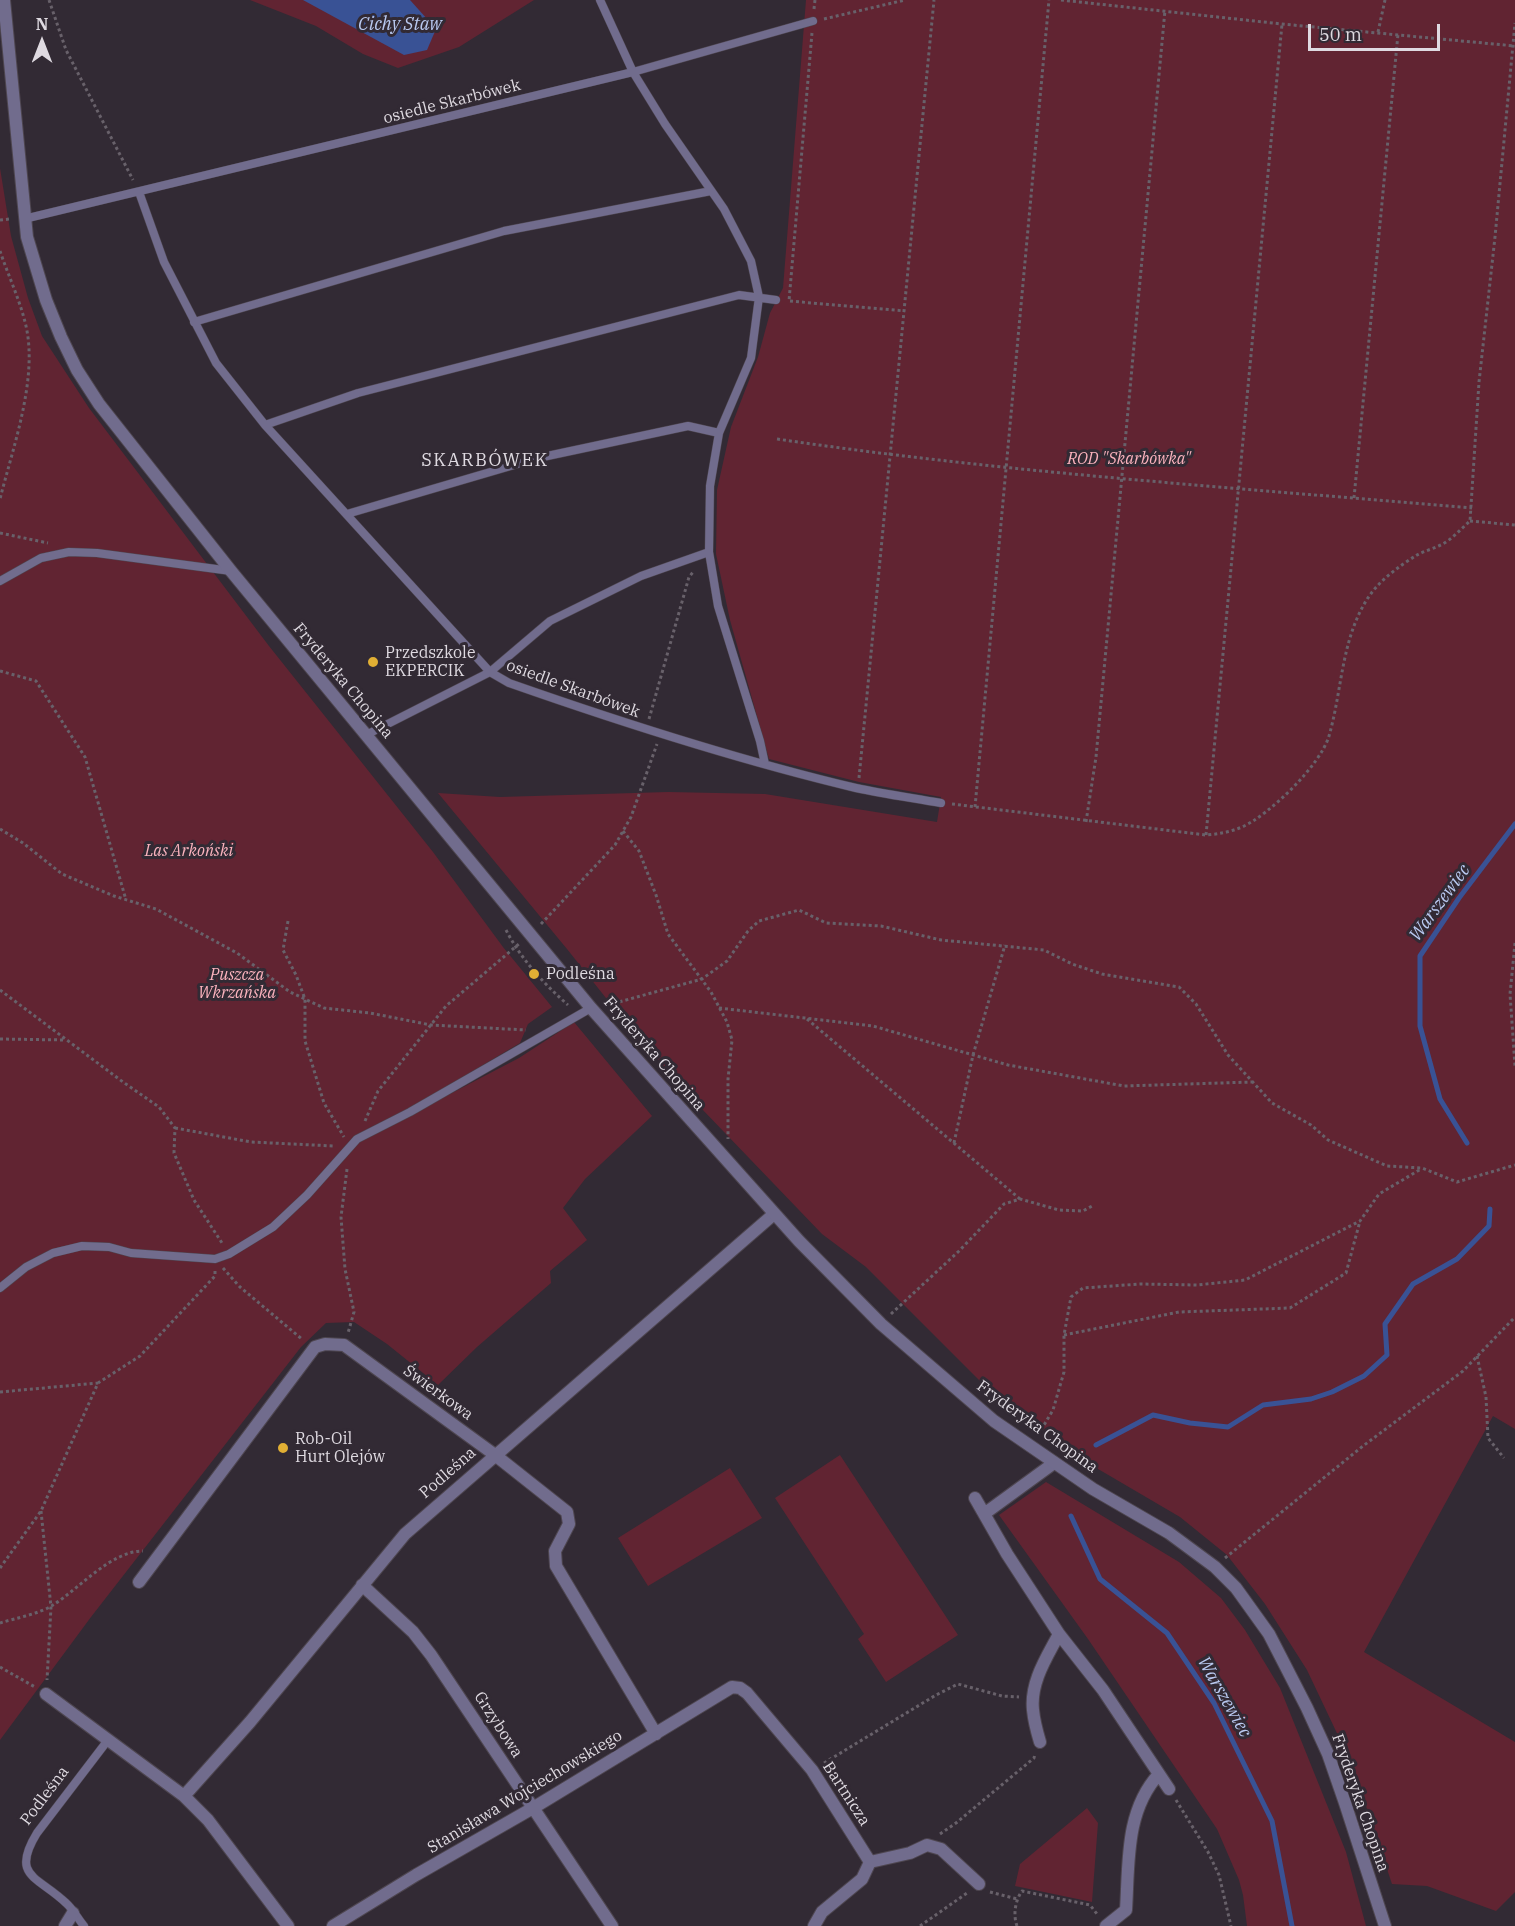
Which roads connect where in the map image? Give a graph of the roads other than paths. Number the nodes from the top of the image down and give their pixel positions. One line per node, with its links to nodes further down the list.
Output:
1 (4, 0): 7 (street, Fryderyka Chopina)
2 (600, 0): 4 (lane)
3 (813, 21): 4 (lane, osiedle Skarbówek)
4 (633, 72): 5 (lane); 6 (lane, osiedle Skarbówek)
5 (711, 191): 8 (lane); 10 (lane)
6 (139, 192): 7 (lane, osiedle Skarbówek); 10 (lane, osiedle Skarbówek)
7 (24, 219): 15 (street, Fryderyka Chopina)
8 (759, 297): 9 (lane); 11 (lane); 12 (lane)
9 (776, 300)
10 (194, 322): 11 (lane, osiedle Skarbówek)
11 (265, 424): 13 (lane, osiedle Skarbówek)
12 (719, 433): 13 (lane); 14 (lane)
13 (347, 514): 17 (lane, osiedle Skarbówek)
14 (709, 552): 17 (lane, osiedle Skarbówek); 19 (lane)
15 (231, 571): 16 (lane); 18 (street, Fryderyka Chopina)
16 (0, 581)
17 (490, 672): 18 (lane, osiedle Skarbówek); 19 (lane, osiedle Skarbówek)
18 (366, 735): 21 (street, Fryderyka Chopina)
19 (765, 764): 20 (lane, osiedle Skarbówek)
20 (941, 803)
21 (591, 1008): 22 (street, Fryderyka Chopina); 23 (lane)
22 (774, 1214): 24 (street, Podleśna); 25 (street, Fryderyka Chopina)
23 (0, 1288)
24 (495, 1455): 28 (street, Świerkowa); 29 (street, Podleśna); 33 (street, Świerkowa)
25 (1054, 1463): 27 (street); 50 (street, Fryderyka Chopina)
26 (975, 1498): 27 (street)
27 (984, 1514): 30 (street)
28 (139, 1582)
29 (362, 1585): 38 (street, Podleśna); 39 (street, Grzybowa)
30 (1059, 1634): 35 (street); 36 (street)
31 (732, 1687): 33 (street, Stanisława Wojciechowskiego); 40 (street, Bartnicza)
32 (46, 1694): 34 (street)
33 (656, 1734): 39 (street, Stanisława Wojciechowskiego)
34 (108, 1740): 38 (street); 42 (lane, Podleśna)
35 (1040, 1742)
36 (1159, 1774): 37 (street); 49 (street)
37 (1169, 1789)
38 (184, 1796): 45 (street)
39 (533, 1808): 46 (street, Stanisława Wojciechowskiego); 47 (street, Grzybowa)
40 (870, 1862): 41 (street); 48 (street)
41 (979, 1884)
42 (74, 1913): 43 (street); 44 (lane, Podleśna)
43 (64, 1926)
44 (84, 1926)
45 (288, 1926)
46 (333, 1926)
47 (612, 1926)
48 (814, 1926)
49 (1107, 1926)
50 (1385, 1926)

